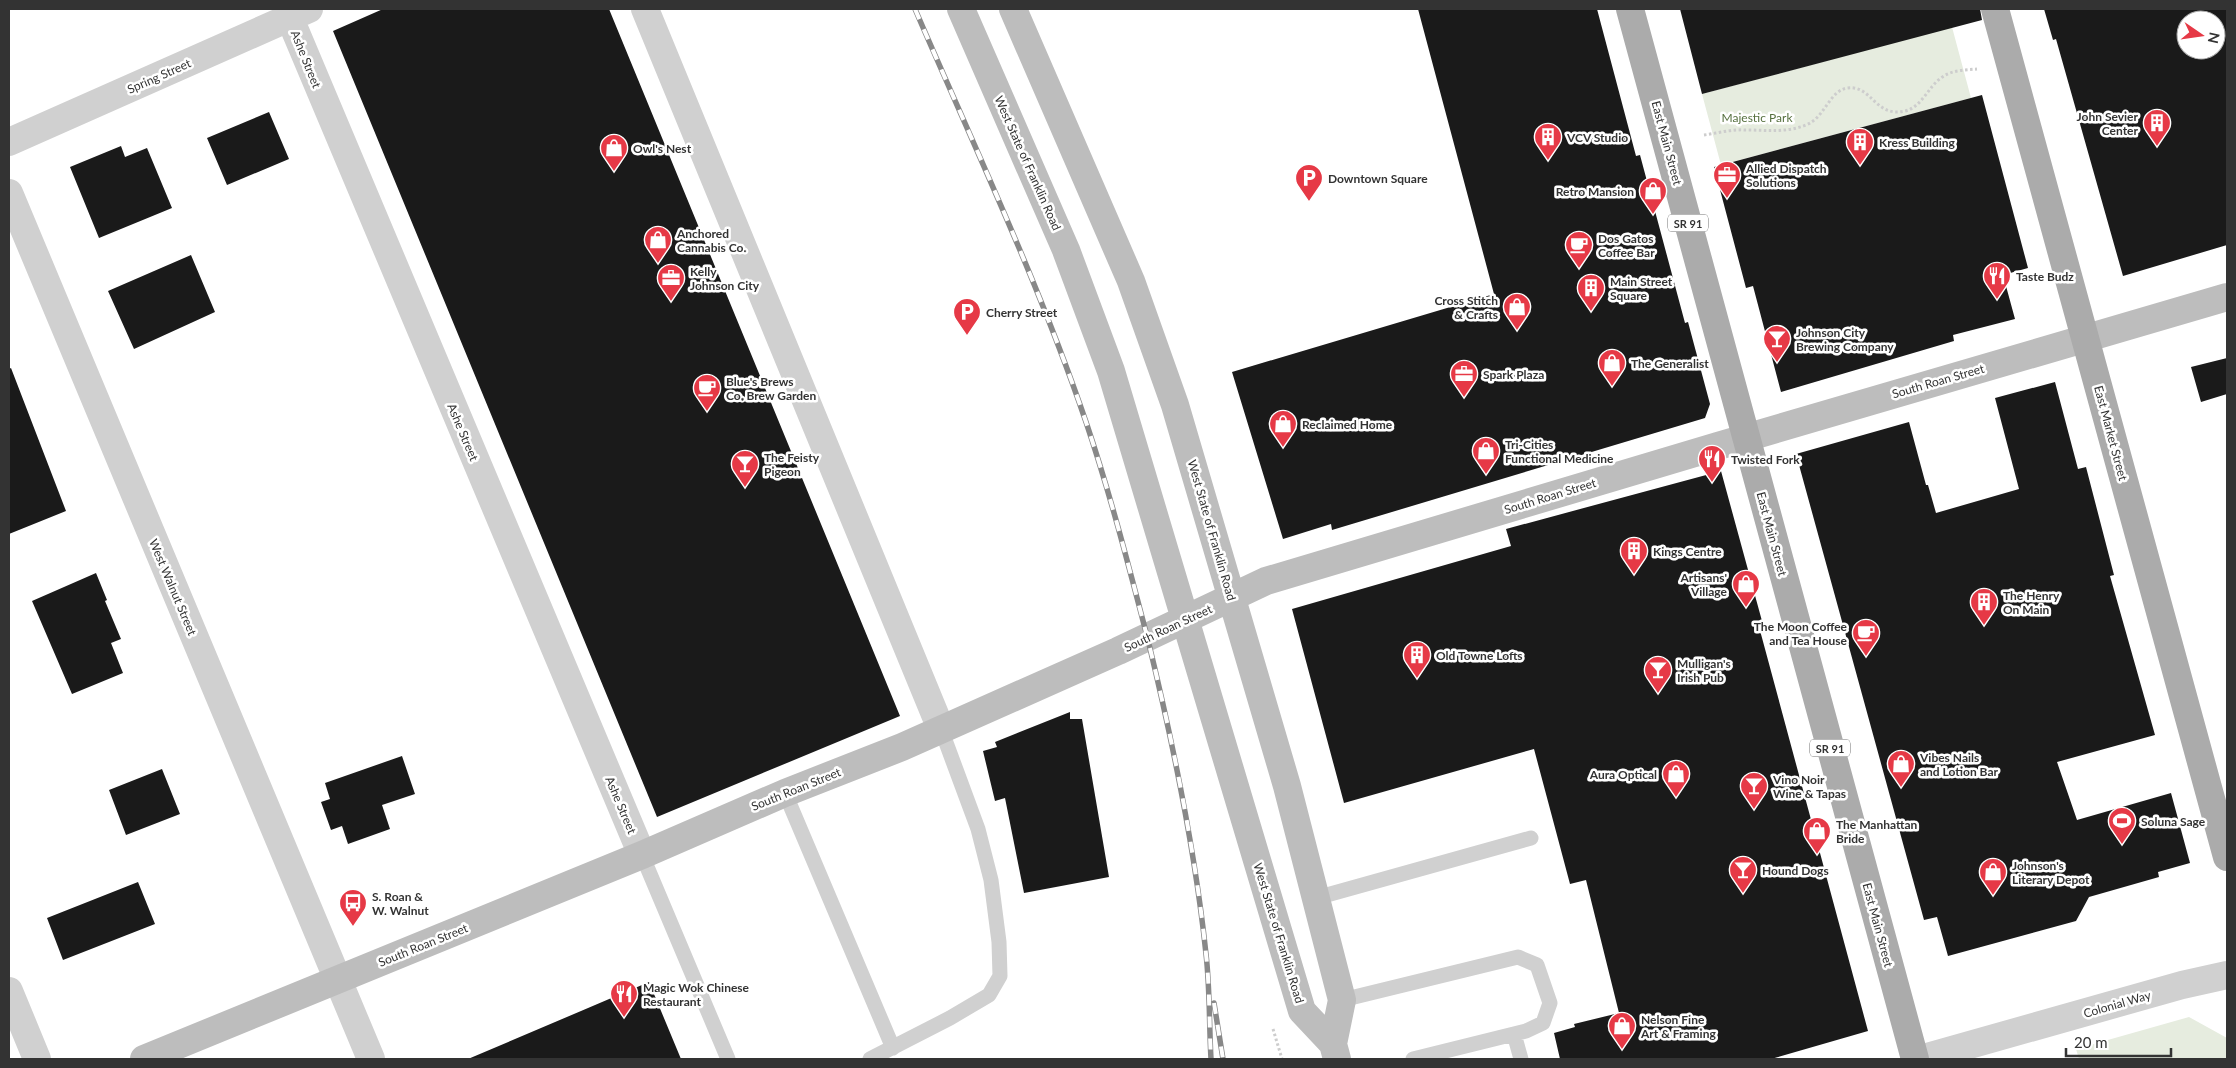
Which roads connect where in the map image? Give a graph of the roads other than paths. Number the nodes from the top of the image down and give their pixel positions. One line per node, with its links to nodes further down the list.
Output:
1 (645, 9): 14 (street)
2 (961, 9): 13 (main road, West State of Franklin Road)
3 (1013, 9): 12 (main road, West State of Franklin Road)
4 (1630, 9): 11 (main road, East Main Street / SR 91)
5 (1995, 9): 10 (main road, East Market Street)
6 (295, 12): 7 (street, Spring Street); 17 (street, Ashe Street)
7 (9, 142)
8 (9, 193): 21 (street, West Walnut Street)
9 (2227, 297): 10 (main road, South Roan Street)
10 (2085, 338): 11 (main road, South Roan Street); 18 (main road, East Market Street)
11 (1746, 438): 12 (main road, South Roan Street); 34 (main road, East Main Street / SR 91)
12 (1232, 598): 13 (main road, South Roan Street); 19 (main road, West State of Franklin Road)
13 (1186, 619): 14 (main road, South Roan Street); 26 (main road, West State of Franklin Road)
14 (941, 729): 15 (main road, South Roan Street); 25 (lane)
15 (785, 793): 17 (main road, South Roan Street); 25 (lane)
16 (1530, 838): 19 (lane)
17 (642, 855): 21 (main road, South Roan Street); 30 (lane)
18 (2227, 857)
19 (1316, 898): 23 (main road, West State of Franklin Road)
20 (2227, 975): 35 (street, Colonial Way)
21 (338, 981): 28 (main road, South Roan Street); 29 (street, West Walnut Street)
22 (9, 991): 27 (street)
23 (1342, 1000): 24 (lane); 26 (main road, West State of Franklin Road)
24 (1514, 1034): 32 (lane); 33 (lane)
25 (893, 1048): 31 (lane)
26 (1335, 1052)
27 (37, 1059)
28 (144, 1059)
29 (370, 1059)
30 (728, 1059)
31 (870, 1059)
32 (1412, 1059)
33 (1521, 1059)
34 (1915, 1059)
35 (1920, 1059)

